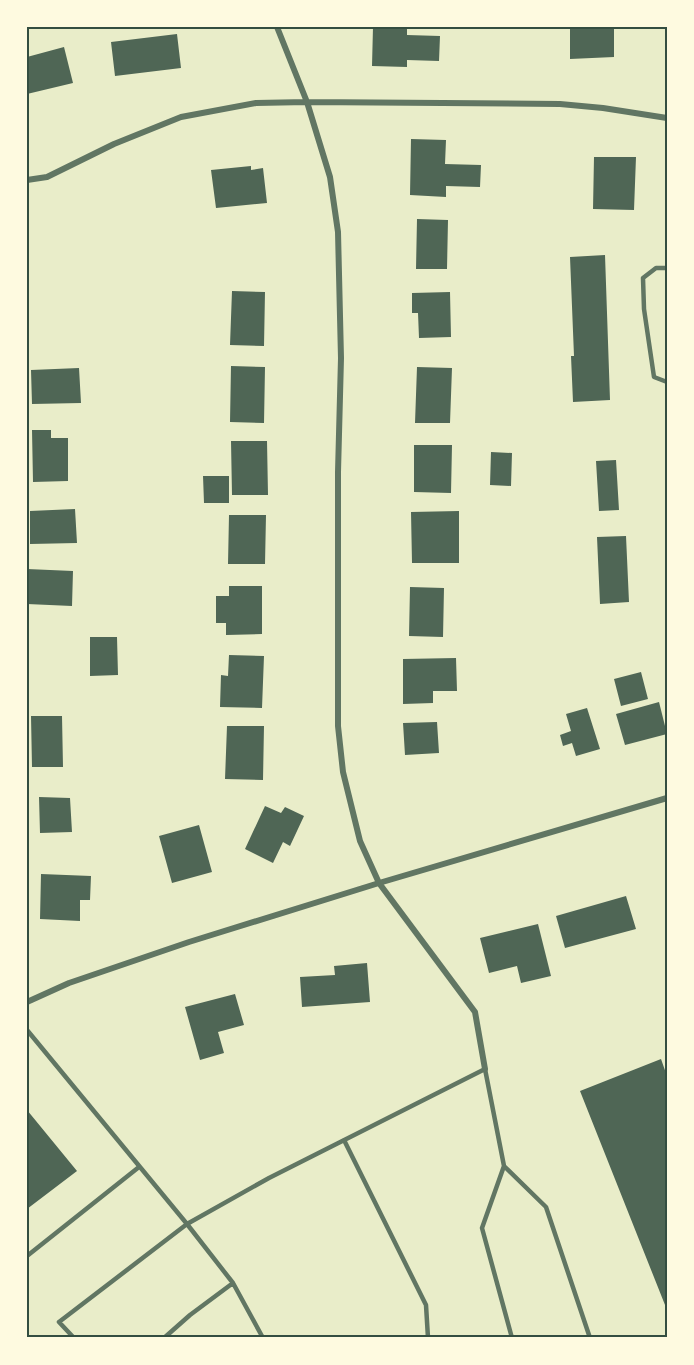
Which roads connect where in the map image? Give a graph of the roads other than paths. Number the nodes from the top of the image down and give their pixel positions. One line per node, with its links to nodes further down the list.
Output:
1 (277, 27): 2 (street)
2 (307, 102): 3 (street); 4 (street); 8 (street)
3 (667, 118)
4 (27, 180)
5 (667, 268): 6 (lane)
6 (667, 382)
7 (667, 798): 8 (street)
8 (379, 883): 9 (street); 11 (street)
9 (27, 1002)
10 (27, 1030): 14 (lane)
11 (485, 1069): 12 (lane); 13 (lane)
12 (344, 1140): 15 (lane); 21 (lane)
13 (504, 1166): 22 (lane); 23 (lane)
14 (140, 1167): 15 (lane); 16 (lane)
15 (188, 1224): 17 (lane); 18 (lane)
16 (27, 1256)
17 (233, 1282): 19 (lane); 20 (lane)
18 (74, 1338)
19 (164, 1338)
20 (263, 1338)
21 (428, 1338)
22 (512, 1338)
23 (590, 1338)

